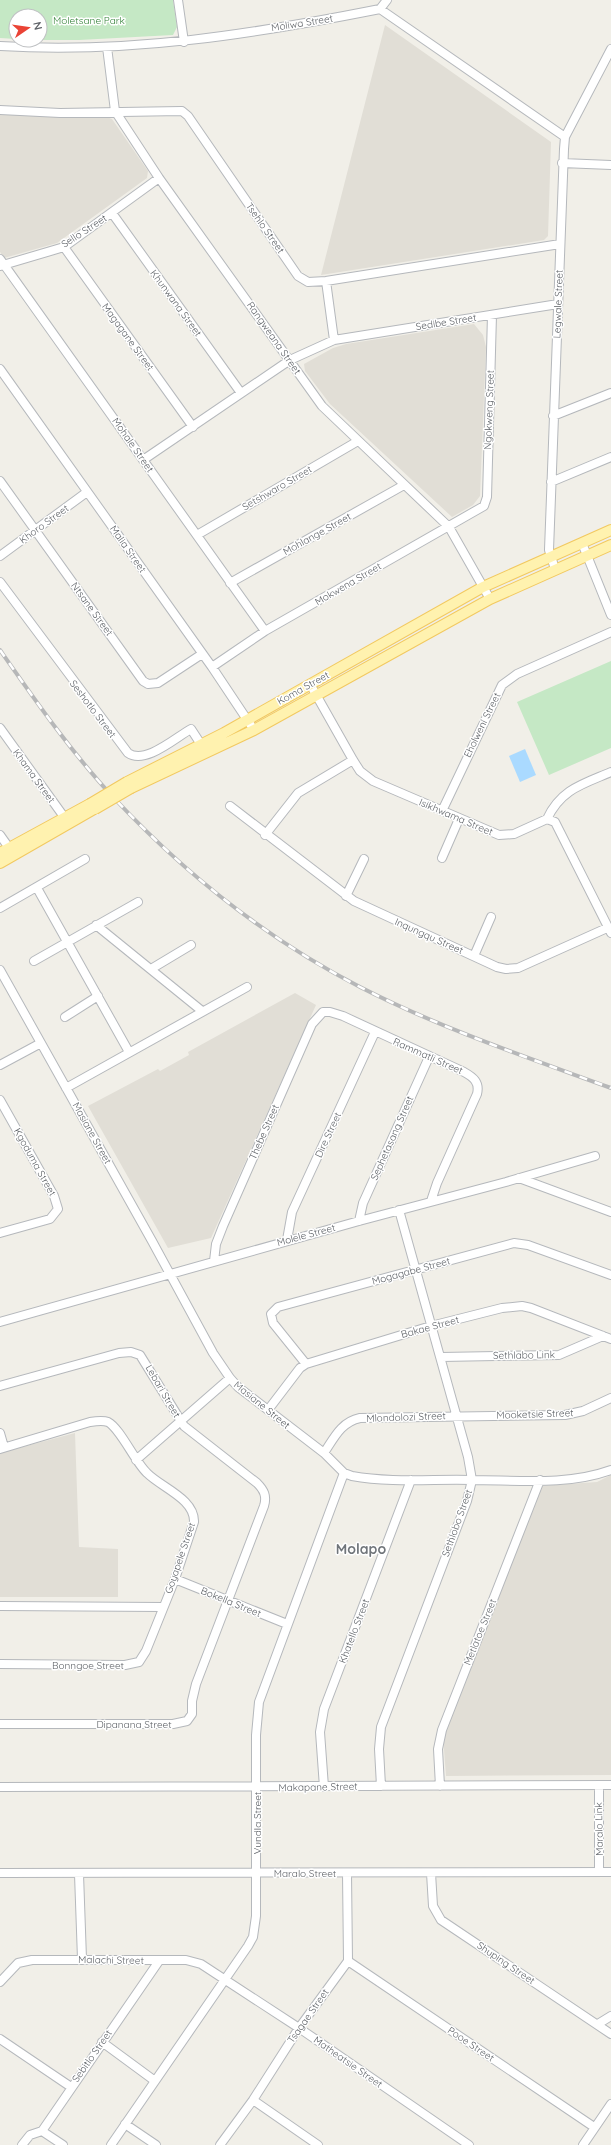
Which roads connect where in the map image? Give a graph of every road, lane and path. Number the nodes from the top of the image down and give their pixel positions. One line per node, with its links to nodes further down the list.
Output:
1 (178, 0): 4 (street)
2 (386, 0): 3 (street)
3 (380, 9): 4 (street, Moliwa Street); 10 (street)
4 (184, 42): 6 (street, Moliwa Street)
5 (0, 46): 6 (street, Moliwa Street)
6 (107, 47): 9 (street, Rangweana Street)
7 (611, 49): 10 (street, Legwale Street)
8 (0, 110): 9 (street, Tsehlo Street)
9 (115, 111): 13 (street, Rangweana Street); 18 (street, Tsehlo Street)
10 (566, 137): 11 (street, Legwale Street)
11 (562, 163): 12 (street); 15 (street, Legwale Street)
12 (611, 165)
13 (159, 178): 14 (street, Sello Street); 22 (street, Rangweana Street)
14 (112, 213): 16 (street, Sello Street); 24 (street, Khunwana Street)
15 (560, 244): 18 (street, Tsehlo Street); 19 (street, Legwale Street)
16 (64, 247): 17 (street, Sello Street); 27 (street, Magagane Street)
17 (1, 263): 30 (street, Mohale Street)
18 (326, 281): 21 (street)
19 (558, 304): 20 (street, Sedibe Street); 26 (street, Legwale Street)
20 (492, 315): 21 (street, Sedibe Street); 35 (street, Ngokweng Street)
21 (334, 340): 22 (street, Sedibe Street)
22 (290, 360): 24 (street, Sedibe Street); 28 (street, Rangweana Street)
23 (0, 369): 34 (street, Malia Street)
24 (241, 393): 27 (street, Sedibe Street)
25 (611, 393): 26 (street)
26 (553, 416): 32 (street, Legwale Street)
27 (193, 427): 30 (street, Sedibe Street)
28 (358, 442): 33 (street, Rangweana Street); 39 (street, Setshwaro Street)
29 (611, 457): 32 (street)
30 (143, 460): 39 (street, Mohale Street)
31 (0, 481): 37 (street, Ntsane Street)
32 (552, 482): 44 (street, Legwale Street)
33 (404, 485): 36 (street, Rangweana Street); 47 (street, Mohlange Street)
34 (87, 492): 37 (street, Khoro Street); 53 (street, Malia Street)
35 (485, 505): 36 (street, Mokwena Street)
36 (449, 527): 48 (street, Rangweana Street); 51 (street, Mokwena Street)
37 (35, 530): 43 (street, Khoro Street); 53 (street, Ntsane Street)
38 (611, 530): 40 (main road, Koma Street)
39 (197, 535): 47 (street, Mohale Street)
40 (582, 543): 42 (street); 44 (main road, Koma Street)
41 (611, 545): 42 (main road, Koma Street)
42 (587, 555): 45 (main road, Koma Street); 50 (street)
43 (0, 556)
44 (550, 557): 45 (street, Legwale Street); 48 (main road, Koma Street)
45 (555, 569): 49 (main road, Koma Street)
46 (0, 582): 60 (street, Seshotlo Street)
47 (230, 583): 51 (street, Mohale Street)
48 (483, 587): 49 (street, Rangweana Street); 55 (main road, Koma Street)
49 (490, 599): 56 (main road, Koma Street)
50 (611, 615)
51 (265, 631): 54 (street, Mokwena Street)
52 (611, 632): 66 (street, Eholweni Street)
53 (202, 654): 54 (street, Malia Street)
54 (212, 667): 57 (street, Malia Street)
55 (310, 684): 56 (street, Isikhwama Street); 57 (main road, Koma Street)
56 (317, 695): 59 (main road, Koma Street); 62 (street, Isikhwama Street)
57 (248, 719): 59 (street, Malia Street); 60 (main road, Koma Street)
58 (0, 728): 69 (street, Khama Street)
59 (254, 730): 61 (main road, Koma Street)
60 (201, 745): 61 (street, Seshotlo Street); 64 (main road, Koma Street)
61 (207, 754): 64 (main road, Koma Street)
62 (353, 760): 66 (street, Isikhwama Street); 71 (street)
63 (611, 772): 68 (street)
64 (130, 785): 69 (main road, Koma Street, bridge)
65 (230, 806): 71 (street, Inqungqu Street)
66 (442, 811): 67 (street, Isikhwama Street)
67 (459, 819): 68 (street, Isikhwama Street); 74 (street)
68 (547, 819): 84 (street)
69 (66, 820): 72 (main road, Koma Street)
70 (0, 835): 72 (street)
71 (265, 835): 79 (street, Inqungqu Street)
72 (12, 851): 73 (main road, Koma Street); 77 (main road, Koma Street)
73 (0, 853)
74 (442, 858)
75 (85, 859): 78 (street)
76 (364, 859): 79 (street)
77 (0, 863)
78 (37, 888): 81 (street); 85 (street)
79 (346, 896): 87 (street, Inqungqu Street)
80 (138, 902): 83 (street)
81 (0, 908)
82 (491, 917): 87 (street)
83 (96, 925): 85 (street); 89 (street)
84 (609, 930): 87 (street, Inqungqu Street)
85 (66, 942): 88 (street); 92 (street)
86 (191, 945): 89 (street)
87 (474, 956)
88 (34, 961)
89 (151, 969): 93 (street)
90 (0, 970): 97 (street, Masiane Street)
91 (247, 987): 93 (street)
92 (98, 996): 95 (street); 98 (street)
93 (202, 1011): 98 (street)
94 (326, 1011): 96 (street, Rammatli Street); 111 (street, Thebe Street)
95 (65, 1017)
96 (375, 1032): 99 (street, Rammatli Street); 110 (street, Dire Street)
97 (42, 1043): 100 (street); 101 (street, Masiane Street)
98 (129, 1052): 101 (street)
99 (429, 1057): 105 (street, Rammatli Street); 108 (street, Sephetasang Street)
100 (0, 1065)
101 (66, 1088): 113 (street, Masiane Street)
102 (0, 1100): 109 (street, Kgoduma Street)
103 (595, 1156): 104 (street, Molele Street)
104 (519, 1178): 105 (street, Molele Street); 107 (street)
105 (431, 1201): 106 (street, Molele Street)
106 (399, 1210): 108 (street, Molele Street); 112 (street, Sethlobo Street)
107 (611, 1212)
108 (359, 1221): 110 (street, Molele Street)
109 (0, 1233)
110 (287, 1240): 111 (street, Molele Street)
111 (214, 1261): 113 (street, Molele Street)
112 (415, 1270): 114 (street, Mogagabe Street); 116 (street, Sethlobo Street); 119 (street, Mogagabe Street)
113 (169, 1274): 115 (street, Molele Street); 120 (street, Masiane Street)
114 (611, 1275)
115 (0, 1322)
116 (431, 1326): 117 (street, Bakae Street); 118 (street, Sethlobo Street); 119 (street, Bakae Street)
117 (607, 1338): 118 (street, Sethlabo Link)
118 (441, 1357): 124 (street, Sethlobo Street)
119 (306, 1364): 123 (street, Bakae Street)
120 (230, 1378): 123 (street, Masiane Street); 125 (street)
121 (0, 1386): 125 (street, Lebari Street)
122 (611, 1398): 124 (street, Mooketsie Street)
123 (268, 1410): 128 (street, Masiane Street)
124 (456, 1415): 128 (street, Mlondolozi Street); 133 (street, Sethlobo Street)
125 (179, 1421): 129 (street); 136 (street, Lebari Street)
126 (0, 1433): 127 (street)
127 (2, 1448): 129 (street, Goyapele Street)
128 (324, 1453): 131 (street, Masiane Street)
129 (136, 1460): 135 (street, Goyapele Street)
130 (611, 1470): 134 (street)
131 (344, 1473): 132 (street); 139 (street, Vundla Street)
132 (411, 1480): 133 (street); 147 (street, Khatello Street)
133 (472, 1480): 134 (street); 144 (street, Sethlobo Street)
134 (540, 1480): 145 (street, Metlatoe Street)
135 (175, 1580): 136 (street, Bokella Street); 138 (street, Goyapele Street)
136 (229, 1601): 139 (street, Bokella Street); 141 (street, Dipanana Street)
137 (0, 1606): 138 (street, Goyapele Street)
138 (163, 1607): 140 (street, Bonngoe Street)
139 (287, 1624): 148 (street, Vundla Street)
140 (0, 1664)
141 (0, 1724)
142 (599, 1785): 143 (street, Makapane Street); 145 (street, Makapane Street); 149 (street, Maralo Link)
143 (611, 1785)
144 (381, 1786): 145 (street, Makapane Street); 147 (street, Makapane Street)
145 (440, 1786)
146 (0, 1787): 148 (street, Makapane Street)
147 (324, 1787): 148 (street, Makapane Street)
148 (257, 1788): 152 (street, Vundla Street)
149 (600, 1872): 150 (street, Maralo Street); 154 (street, Maralo Street)
150 (611, 1872)
151 (0, 1873): 155 (street, Maralo Street)
152 (257, 1873): 153 (street, Maralo Street); 155 (street, Maralo Street); 159 (street, Vundla Street)
153 (347, 1873): 154 (street, Maralo Street); 158 (street)
154 (431, 1873): 162 (street, Shuping Street)
155 (79, 1874): 156 (street)
156 (82, 1959): 157 (street, Malachi Street); 160 (street, Malachi Street)
157 (159, 1961): 159 (street, Malachi Street); 166 (street, Sebitlo Street)
158 (348, 1961): 163 (street, Tsagae Street); 172 (street, Pooe Street)
159 (225, 1980): 163 (street, Matheatsie Street); 167 (street, Vundla Street)
160 (0, 1982)
161 (611, 2016): 162 (street)
162 (598, 2024): 164 (street, Shuping Street)
163 (299, 2028): 169 (street, Tsagae Street); 180 (street, Matheatsie Street)
164 (611, 2034)
165 (0, 2039): 168 (street)
166 (102, 2042): 167 (street); 168 (street, Sebitlo Street)
167 (155, 2081): 171 (street, Vundla Street)
168 (71, 2087): 173 (street, Sebitlo Street)
169 (253, 2100): 178 (street, Tsagae Street); 179 (street)
170 (611, 2104): 172 (street)
171 (125, 2124): 176 (street, Vundla Street); 177 (street)
172 (594, 2127): 181 (street)
173 (42, 2131): 174 (street, Sebitlo Street); 175 (street)
174 (22, 2145)
175 (63, 2145)
176 (111, 2145)
177 (156, 2145)
178 (220, 2145)
179 (318, 2145)
180 (469, 2145)
181 (583, 2145)

